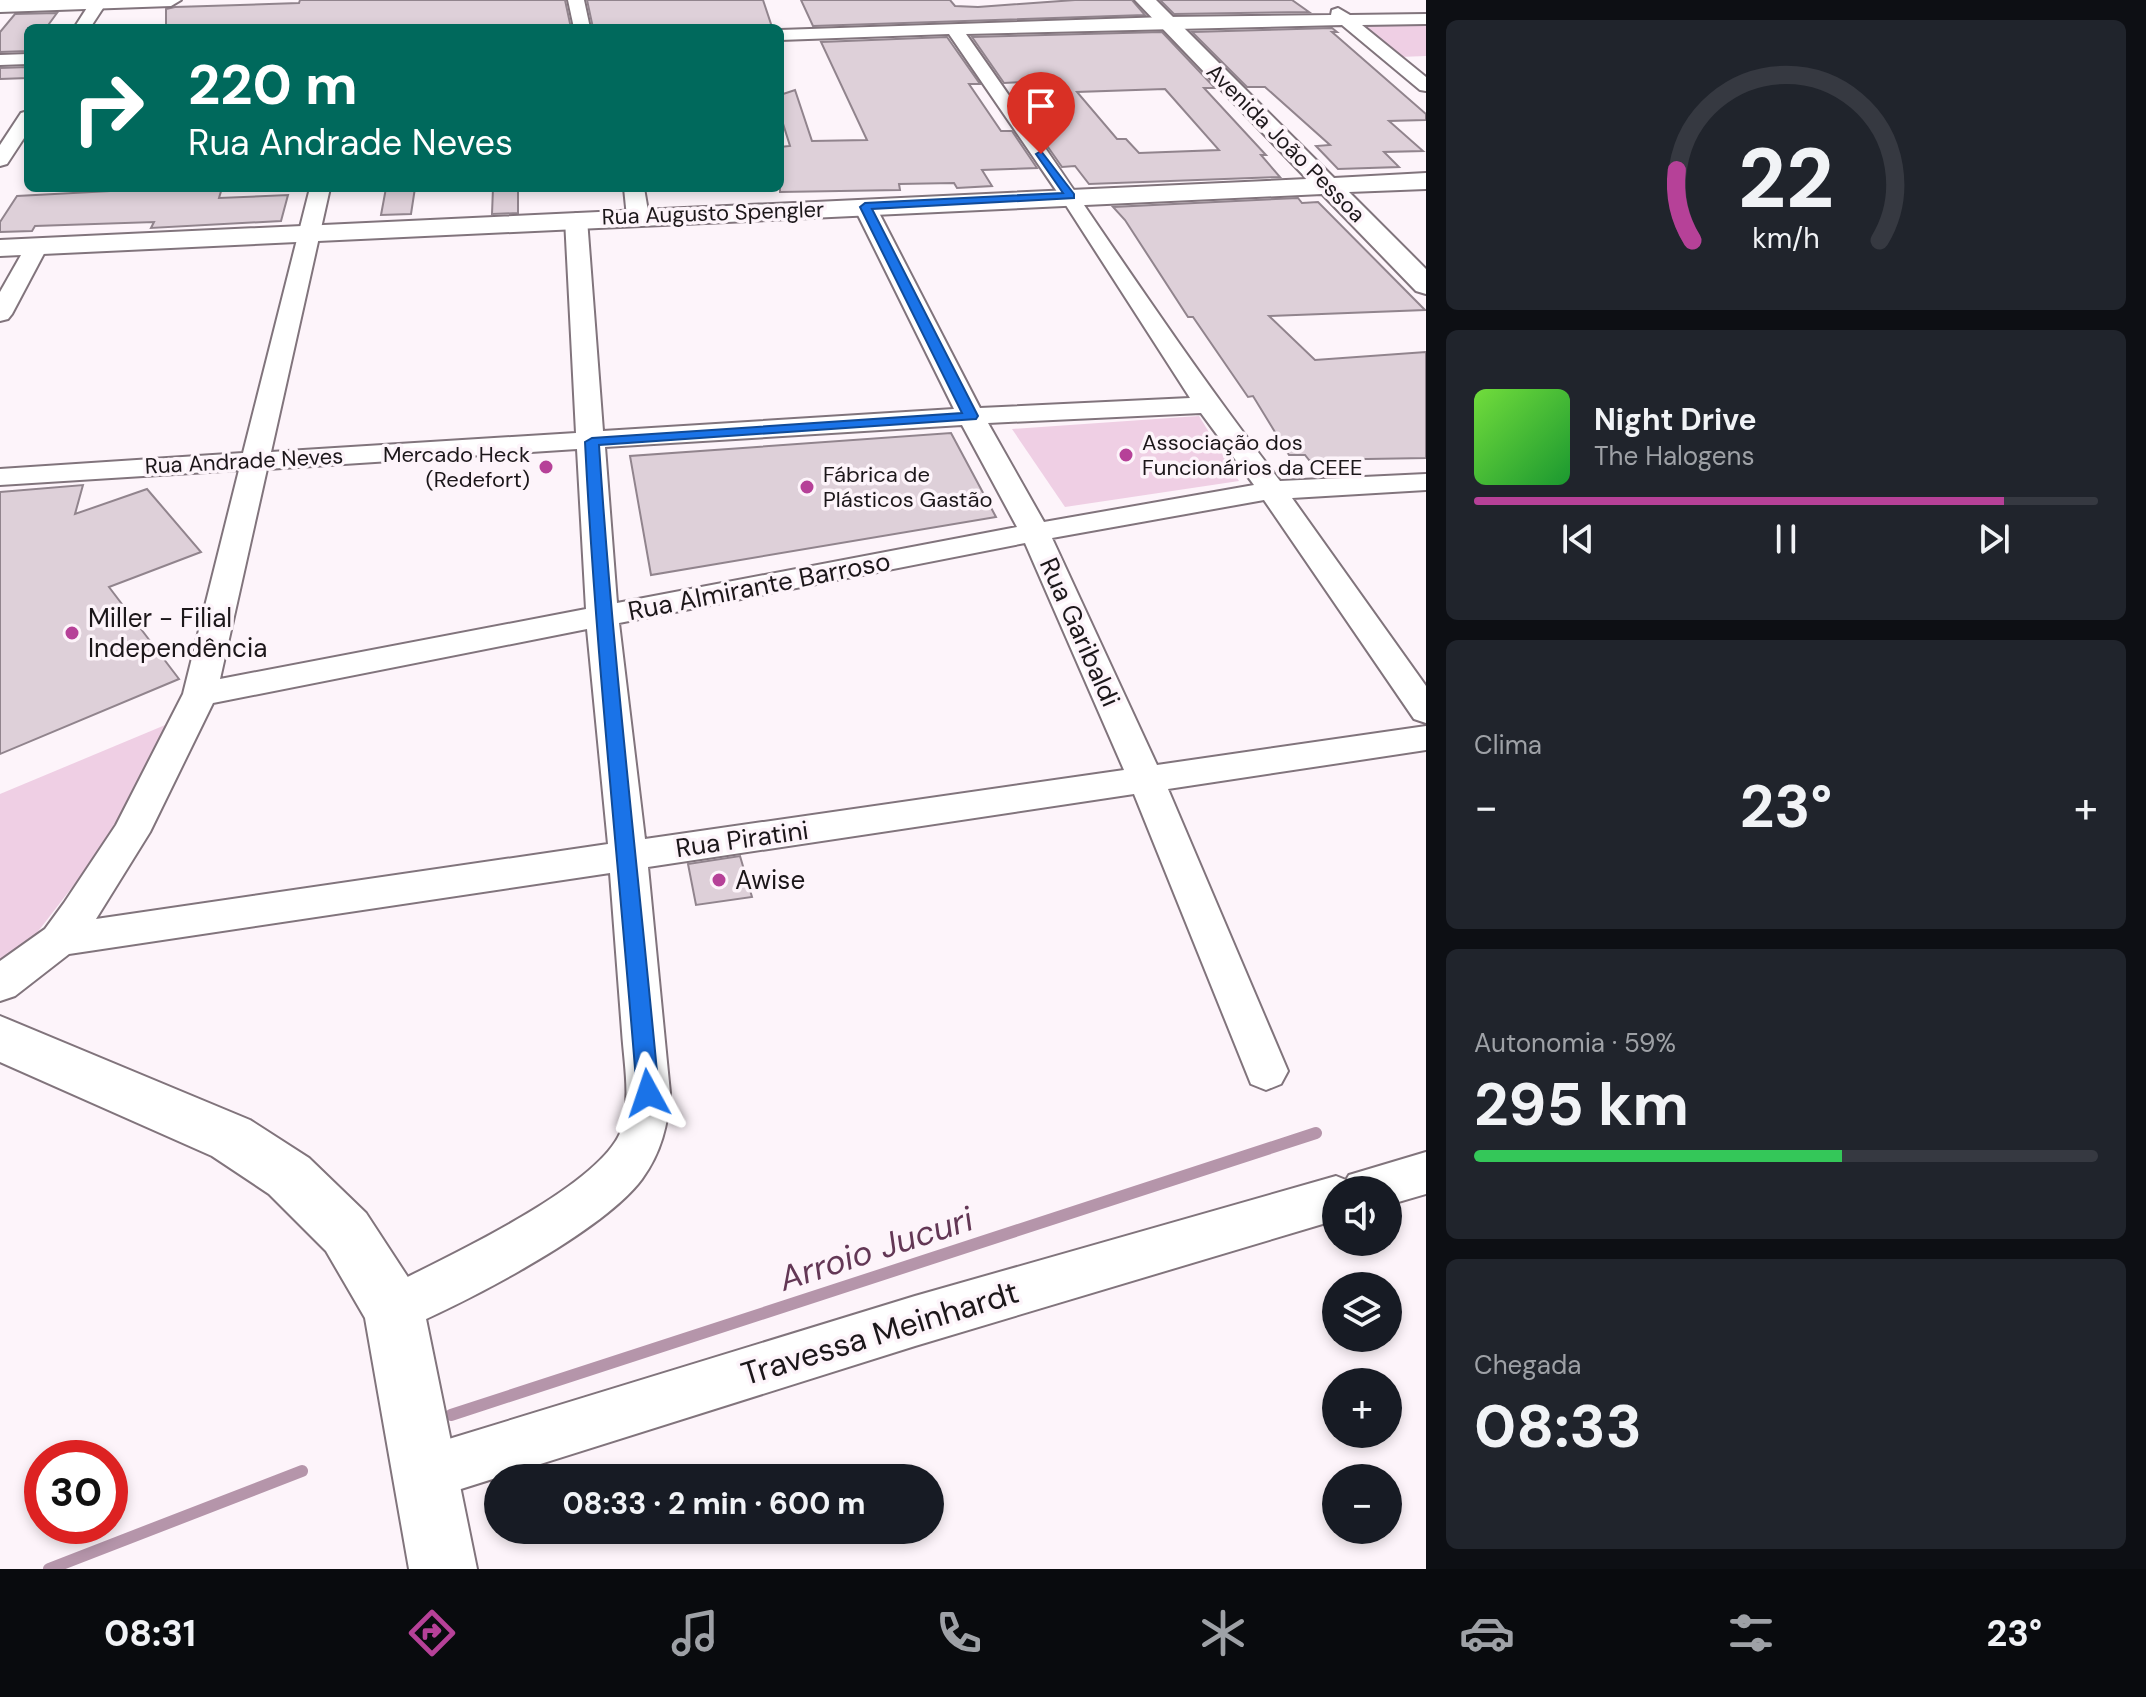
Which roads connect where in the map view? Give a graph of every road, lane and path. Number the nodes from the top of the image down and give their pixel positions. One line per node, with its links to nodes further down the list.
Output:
1 (171, 0): 5 (street)
2 (576, 0): 11 (street)
3 (1145, 0): 9 (street, Avenida João Pessoa)
4 (1321, 0): 7 (street)
5 (99, 2): 6 (street); 10 (street)
6 (0, 6)
7 (1344, 19): 8 (street); 9 (street); 16 (street)
8 (1426, 19)
9 (1166, 22): 12 (street); 20 (street, Avenida João Pessoa)
10 (85, 24)
11 (581, 24)
12 (954, 29): 13 (street); 23 (street)
13 (784, 35)
14 (24, 59): 15 (street)
15 (0, 60)
16 (1426, 86)
17 (24, 123): 18 (street)
18 (0, 160)
19 (1426, 181): 20 (street, Rua Augusto Spengler)
20 (1327, 185): 23 (street, Rua Augusto Spengler); 30 (street, Avenida João Pessoa)
21 (319, 192): 27 (street)
22 (635, 192): 25 (street)
23 (1070, 196): 24 (street, Rua Augusto Spengler); 32 (street)
24 (865, 207): 25 (street, Rua Augusto Spengler); 33 (street, Rua Garibaldi)
25 (638, 217): 26 (street, Rua Augusto Spengler)
26 (576, 219): 27 (street, Rua Augusto Spengler); 34 (street)
27 (310, 234): 28 (street, Rua Augusto Spengler); 35 (street)
28 (37, 246): 29 (street, Rua Augusto Spengler); 31 (street)
29 (0, 248)
30 (1426, 285)
31 (0, 314)
32 (1208, 405): 33 (street, Rua Andrade Neves); 38 (street)
33 (971, 416): 34 (street, Rua Andrade Neves); 39 (street, Rua Garibaldi)
34 (592, 442): 35 (street, Rua Andrade Neves); 40 (street)
35 (256, 459): 36 (street, Rua Andrade Neves); 41 (street)
36 (0, 477)
37 (1426, 482): 38 (street, Rua Almirante Barroso)
38 (1272, 490): 39 (street, Rua Almirante Barroso); 42 (street)
39 (1035, 532): 40 (street, Rua Almirante Barroso); 44 (street, Rua Garibaldi)
40 (602, 617): 41 (street, Rua Almirante Barroso); 45 (street)
41 (200, 694): 46 (street)
42 (1426, 711)
43 (1426, 738): 44 (street, Rua Piratini)
44 (1146, 780): 45 (street, Rua Piratini); 49 (street, Rua Garibaldi)
45 (628, 856): 46 (street, Rua Piratini); 53 (street)
46 (59, 940): 47 (street)
47 (0, 984)
48 (0, 1038): 53 (street)
49 (1266, 1071)
50 (1426, 1173): 51 (street)
51 (1402, 1180)
52 (1322, 1202): 54 (street, Travessa Meinhardt)
53 (394, 1309): 54 (street)
54 (426, 1473): 55 (street)
55 (443, 1569)

